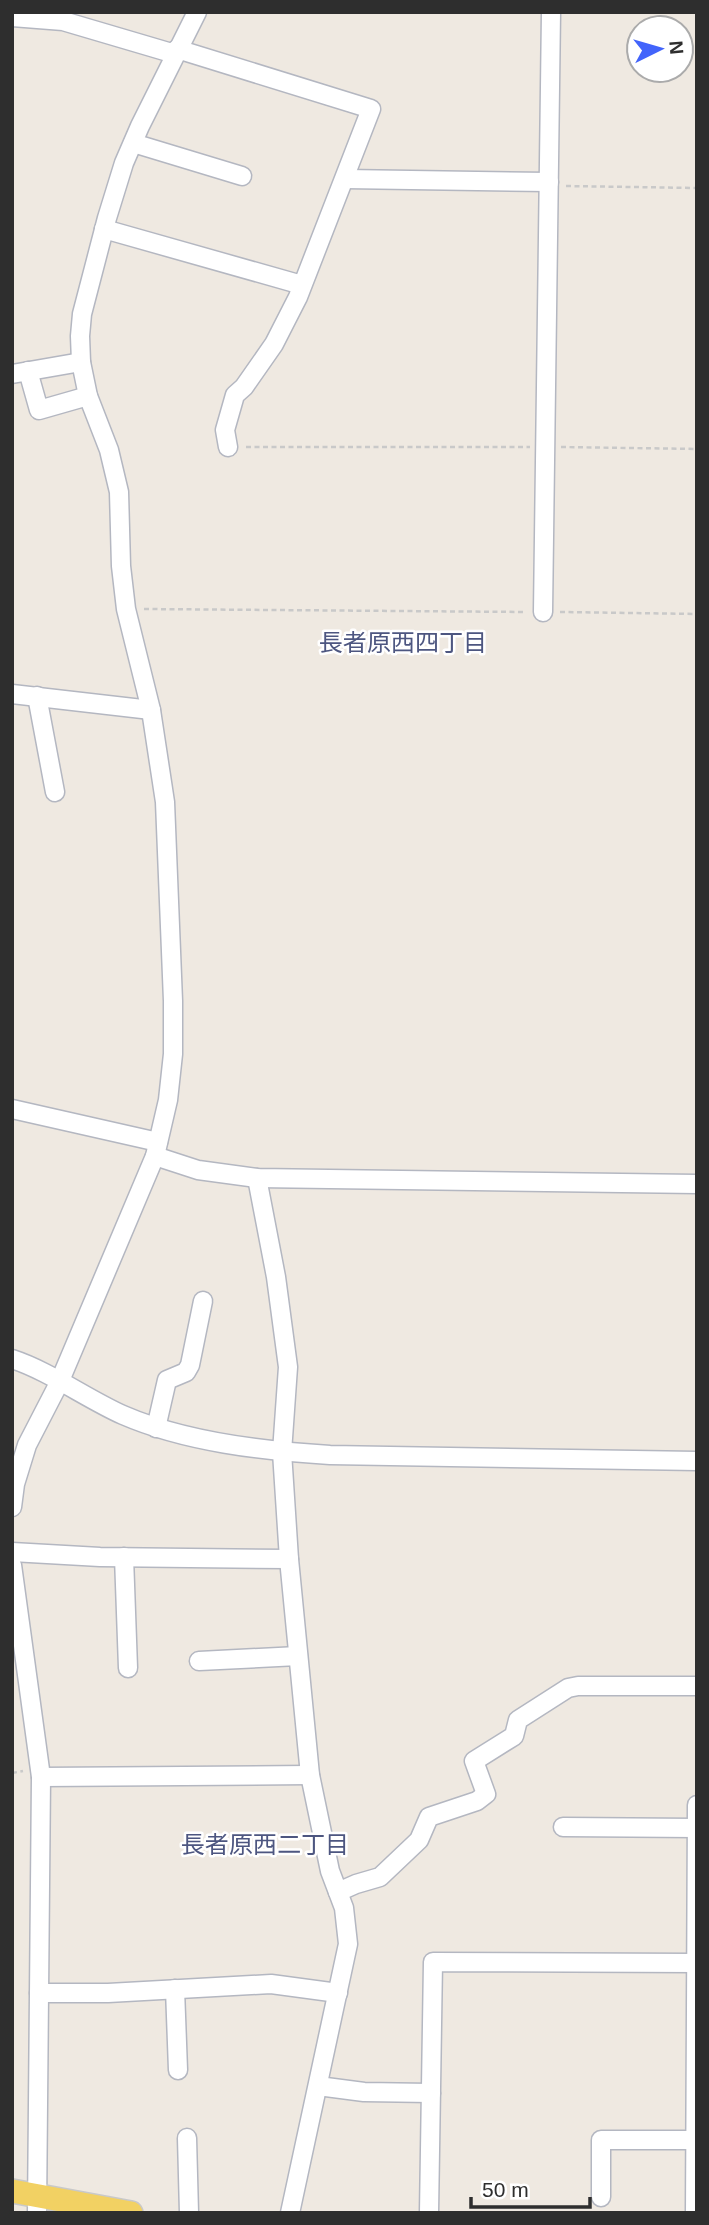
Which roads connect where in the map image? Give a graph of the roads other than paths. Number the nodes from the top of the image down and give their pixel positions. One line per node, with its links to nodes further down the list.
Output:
1 (197, 12): 4 (street)
2 (551, 12): 8 (street)
3 (12, 17): 4 (street)
4 (176, 52): 5 (street); 7 (street)
5 (133, 143): 6 (street); 9 (street)
6 (242, 176)
7 (345, 179): 8 (street); 10 (street)
8 (549, 183): 15 (street)
9 (104, 229): 10 (street); 11 (street)
10 (302, 285): 14 (street)
11 (81, 362): 12 (street); 13 (street)
12 (20, 373): 13 (street)
13 (88, 396): 18 (street)
14 (228, 447)
15 (543, 612)
16 (12, 694): 17 (street)
17 (37, 696): 18 (street); 19 (street)
18 (151, 709): 21 (street)
19 (55, 792)
20 (12, 1109): 21 (street)
21 (156, 1149): 22 (street); 26 (street)
22 (257, 1178): 23 (street); 28 (street)
23 (697, 1184)
24 (203, 1301): 27 (street)
25 (12, 1359): 26 (street)
26 (59, 1383): 27 (street); 30 (street)
27 (156, 1428): 28 (street)
28 (282, 1452): 29 (street); 33 (street)
29 (697, 1461)
30 (12, 1507)
31 (12, 1552): 32 (street)
32 (124, 1557): 33 (street); 37 (street)
33 (289, 1559): 35 (street)
34 (12, 1565): 40 (street)
35 (298, 1656): 36 (street); 39 (street)
36 (199, 1661)
37 (128, 1668)
38 (697, 1686): 44 (street)
39 (310, 1775): 40 (street); 44 (street)
40 (41, 1777): 47 (street)
41 (697, 1805): 43 (street)
42 (563, 1827): 43 (street)
43 (696, 1828): 45 (street)
44 (338, 1892): 48 (street)
45 (696, 1963): 49 (street); 52 (street)
46 (175, 1989): 47 (street); 48 (street); 50 (street)
47 (39, 1993): 58 (street)
48 (338, 1993): 51 (street)
49 (696, 2061): 54 (street)
50 (178, 2070)
51 (318, 2086): 52 (street); 61 (street)
52 (431, 2092): 62 (street)
53 (187, 2138): 60 (street)
54 (695, 2140): 55 (street); 57 (street)
55 (696, 2171): 63 (street)
56 (12, 2191): 58 (main road)
57 (601, 2197)
58 (37, 2204): 59 (main road)
59 (131, 2213)
60 (189, 2213)
61 (290, 2213)
62 (429, 2213)
63 (695, 2213)

